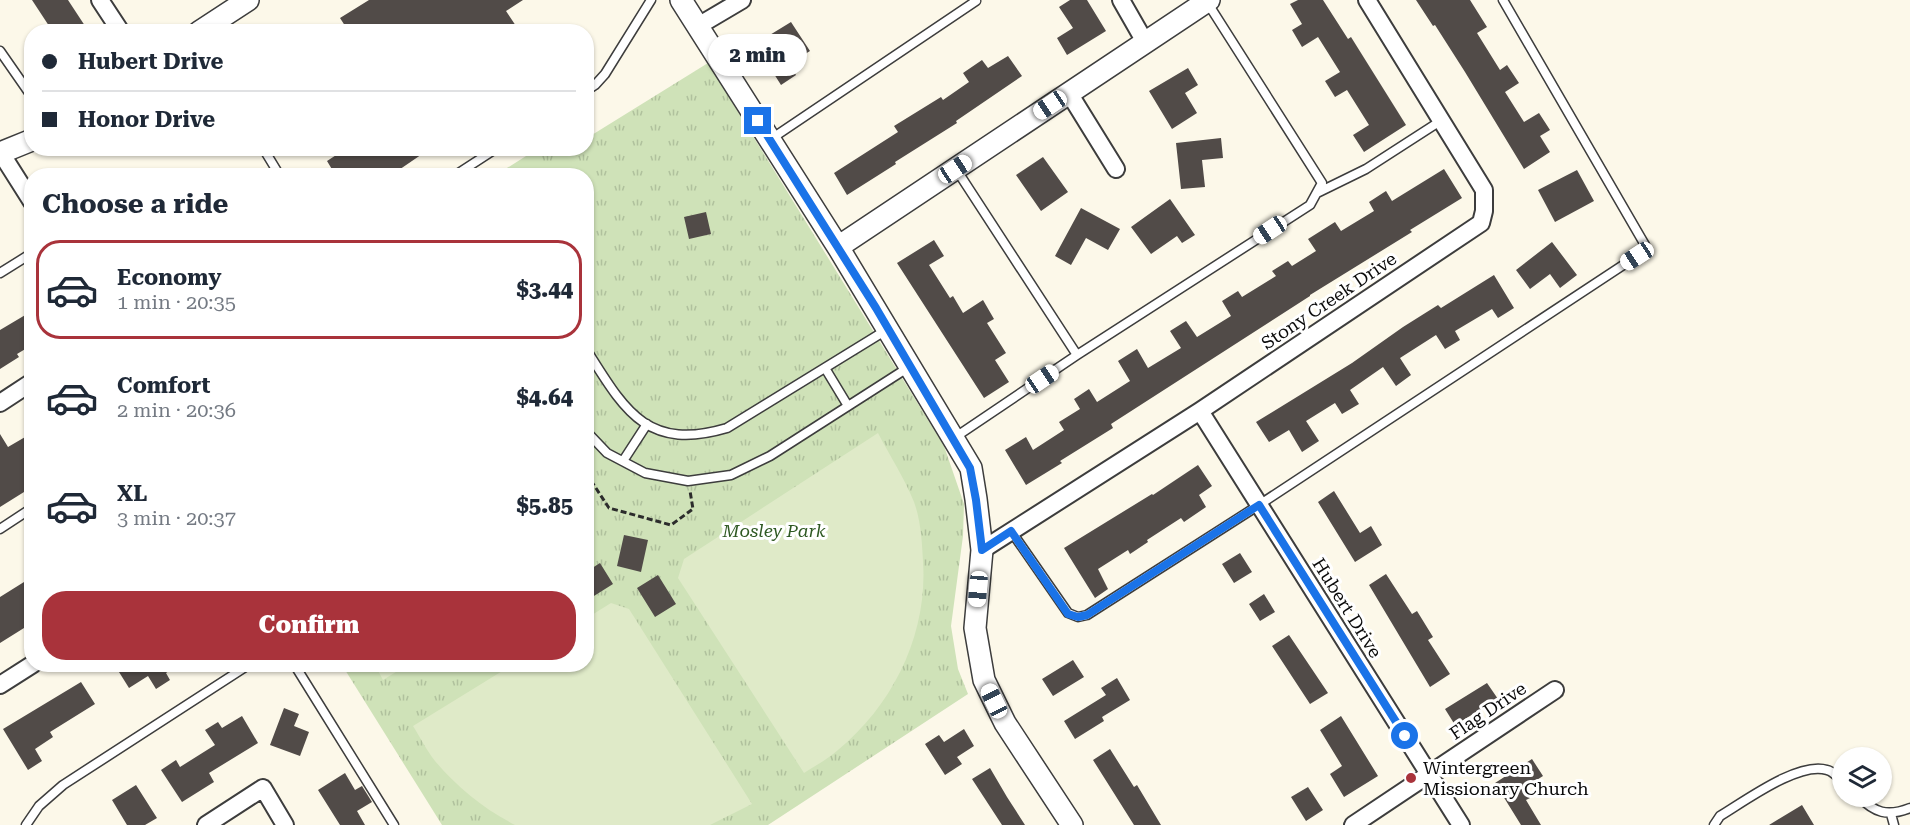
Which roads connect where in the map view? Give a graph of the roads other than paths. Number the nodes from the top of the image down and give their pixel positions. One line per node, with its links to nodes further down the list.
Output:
1 (100, 0): 11 (street)
2 (248, 0): 12 (street)
3 (651, 0): 17 (lane)
4 (681, 0): 13 (street)
5 (742, 0): 13 (street)
6 (975, 0): 20 (lane)
7 (1121, 0): 14 (street)
8 (1367, 0): 19 (street, Stony Creek Drive)
9 (1503, 0): 45 (lane)
10 (1208, 1): 14 (street); 28 (lane)
11 (116, 24)
12 (211, 24)
13 (698, 26): 20 (street)
14 (1145, 42): 18 (street)
15 (0, 51): 16 (lane)
16 (24, 86)
17 (594, 86)
18 (1069, 93): 25 (street); 26 (street)
19 (1442, 120): 28 (lane); 40 (street, Stony Creek Drive)
20 (770, 140): 29 (street)
21 (24, 143): 22 (street)
22 (1, 153): 27 (street)
23 (485, 156): 24 (lane)
24 (466, 168)
25 (955, 169): 29 (street); 33 (lane)
26 (1116, 169)
27 (24, 189)
28 (1316, 193): 33 (lane)
29 (838, 247): 32 (street)
30 (24, 258): 31 (lane)
31 (0, 273)
32 (888, 328): 35 (street); 36 (lane)
33 (1077, 355): 43 (lane)
34 (594, 362): 41 (lane)
35 (911, 366): 39 (lane); 43 (street)
36 (825, 368): 39 (lane); 41 (lane)
37 (24, 388): 38 (street)
38 (0, 404)
39 (848, 406): 44 (lane)
40 (1200, 411): 45 (street, Hubert Drive); 48 (street, Stony Creek Drive)
41 (647, 424): 44 (lane)
42 (594, 439): 44 (lane)
43 (954, 439): 49 (street)
44 (622, 461)
45 (1259, 505): 48 (lane); 56 (street, Hubert Drive)
46 (24, 513): 47 (lane)
47 (0, 528)
48 (1011, 531): 49 (street, Stony Creek Drive)
49 (982, 550): 64 (street)
50 (24, 670): 53 (street)
51 (238, 672): 60 (lane)
52 (299, 672): 63 (lane)
53 (0, 685)
54 (1555, 690): 56 (street, Flag Drive)
55 (1832, 773): 67 (lane)
56 (1429, 774): 65 (street, Flag Drive); 66 (street, Hubert Drive)
57 (1870, 807): 59 (lane)
58 (1910, 808): 59 (lane)
59 (1891, 813): 68 (lane)
60 (26, 825)
61 (206, 825): 62 (street)
62 (285, 825)
63 (394, 825)
64 (1072, 825)
65 (1353, 825)
66 (1461, 825)
67 (1714, 825)
68 (1894, 825)

